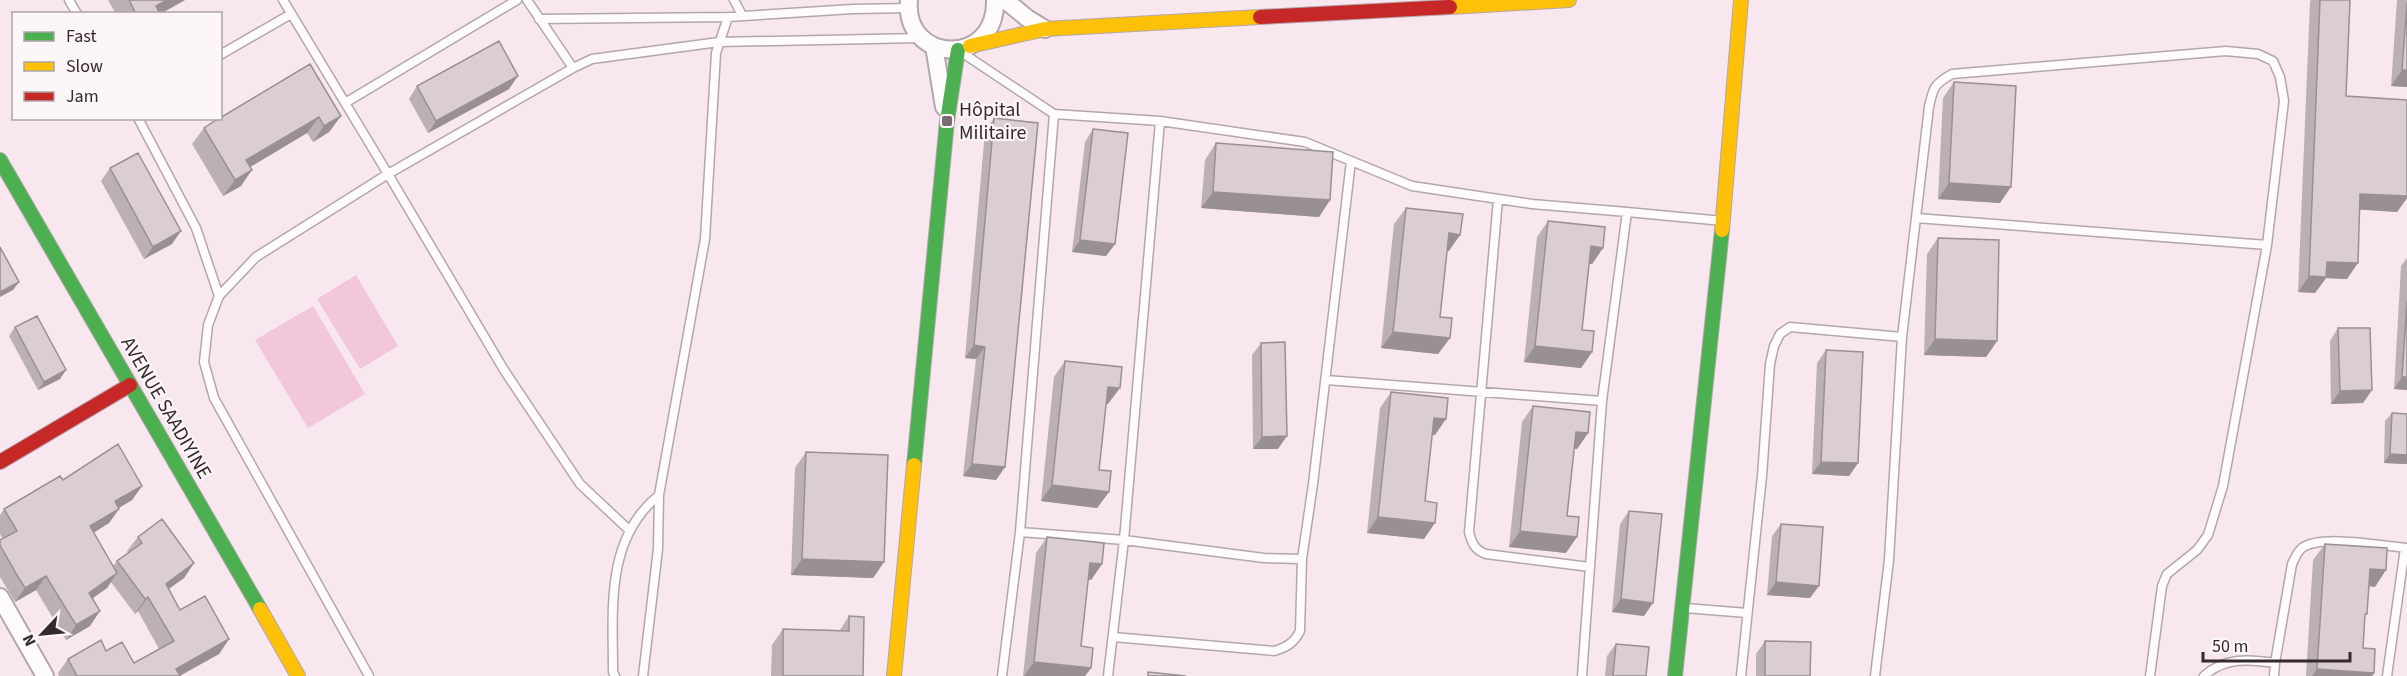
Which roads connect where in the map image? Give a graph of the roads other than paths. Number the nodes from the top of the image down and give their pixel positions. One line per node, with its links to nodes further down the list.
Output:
1 (282, 0): 10 (lane)
2 (517, 0): 20 (lane)
3 (527, 0): 13 (lane)
4 (734, 0): 11 (lane)
5 (995, 0): 17 (street)
6 (1005, 0): 14 (street)
7 (1569, 0): 14 (street)
8 (1741, 0): 31 (street)
9 (909, 4): 11 (lane); 16 (street)
10 (291, 14): 18 (lane); 20 (lane)
11 (742, 15): 12 (lane)
12 (728, 17): 13 (lane); 15 (lane)
13 (539, 19): 19 (lane)
14 (1045, 29): 17 (street)
15 (719, 42): 16 (lane); 19 (lane); 40 (lane)
16 (928, 42): 17 (street); 23 (street)
17 (964, 48): 21 (lane); 23 (street)
18 (222, 54)
19 (573, 68): 27 (lane)
20 (345, 103): 27 (lane)
21 (1054, 114): 24 (lane); 42 (lane)
22 (139, 120): 33 (lane)
23 (946, 120): 57 (street)
24 (1160, 121): 26 (lane); 43 (lane)
25 (0, 160): 36 (street, AVENUE SAADIYINE)
26 (1351, 161): 28 (lane); 35 (lane)
27 (388, 174): 33 (lane); 41 (lane)
28 (1498, 199): 29 (lane); 37 (lane)
29 (1627, 212): 31 (lane); 38 (lane)
30 (1916, 218): 32 (lane); 32 (lane); 34 (lane)
31 (1723, 221): 48 (street)
32 (2267, 245): 64 (lane)
33 (219, 296): 54 (lane)
34 (1902, 336): 49 (lane); 63 (lane)
35 (1326, 380): 37 (lane); 45 (lane)
36 (130, 385): 39 (street); 53 (street, AVENUE SAADIYINE)
37 (1480, 391): 38 (lane); 46 (lane)
38 (1602, 401): 46 (lane)
39 (0, 462)
40 (659, 495): 41 (lane); 56 (lane)
41 (629, 530): 55 (lane)
42 (1020, 532): 43 (lane); 58 (lane)
43 (1124, 540): 45 (lane); 50 (lane)
44 (2406, 548): 51 (lane); 67 (lane)
45 (1302, 560): 50 (lane)
46 (1590, 567): 60 (lane)
47 (0, 597): 52 (street)
48 (1682, 608): 49 (lane); 61 (street)
49 (1747, 613): 62 (lane)
50 (1113, 637): 59 (lane)
51 (2275, 663): 65 (lane); 66 (lane)
52 (45, 676)
53 (298, 676)
54 (369, 676)
55 (615, 676)
56 (643, 676)
57 (894, 676)
58 (1002, 676)
59 (1108, 676)
60 (1582, 676)
61 (1675, 676)
62 (1741, 676)
63 (1875, 676)
64 (2150, 676)
65 (2204, 676)
66 (2274, 676)
67 (2387, 676)

